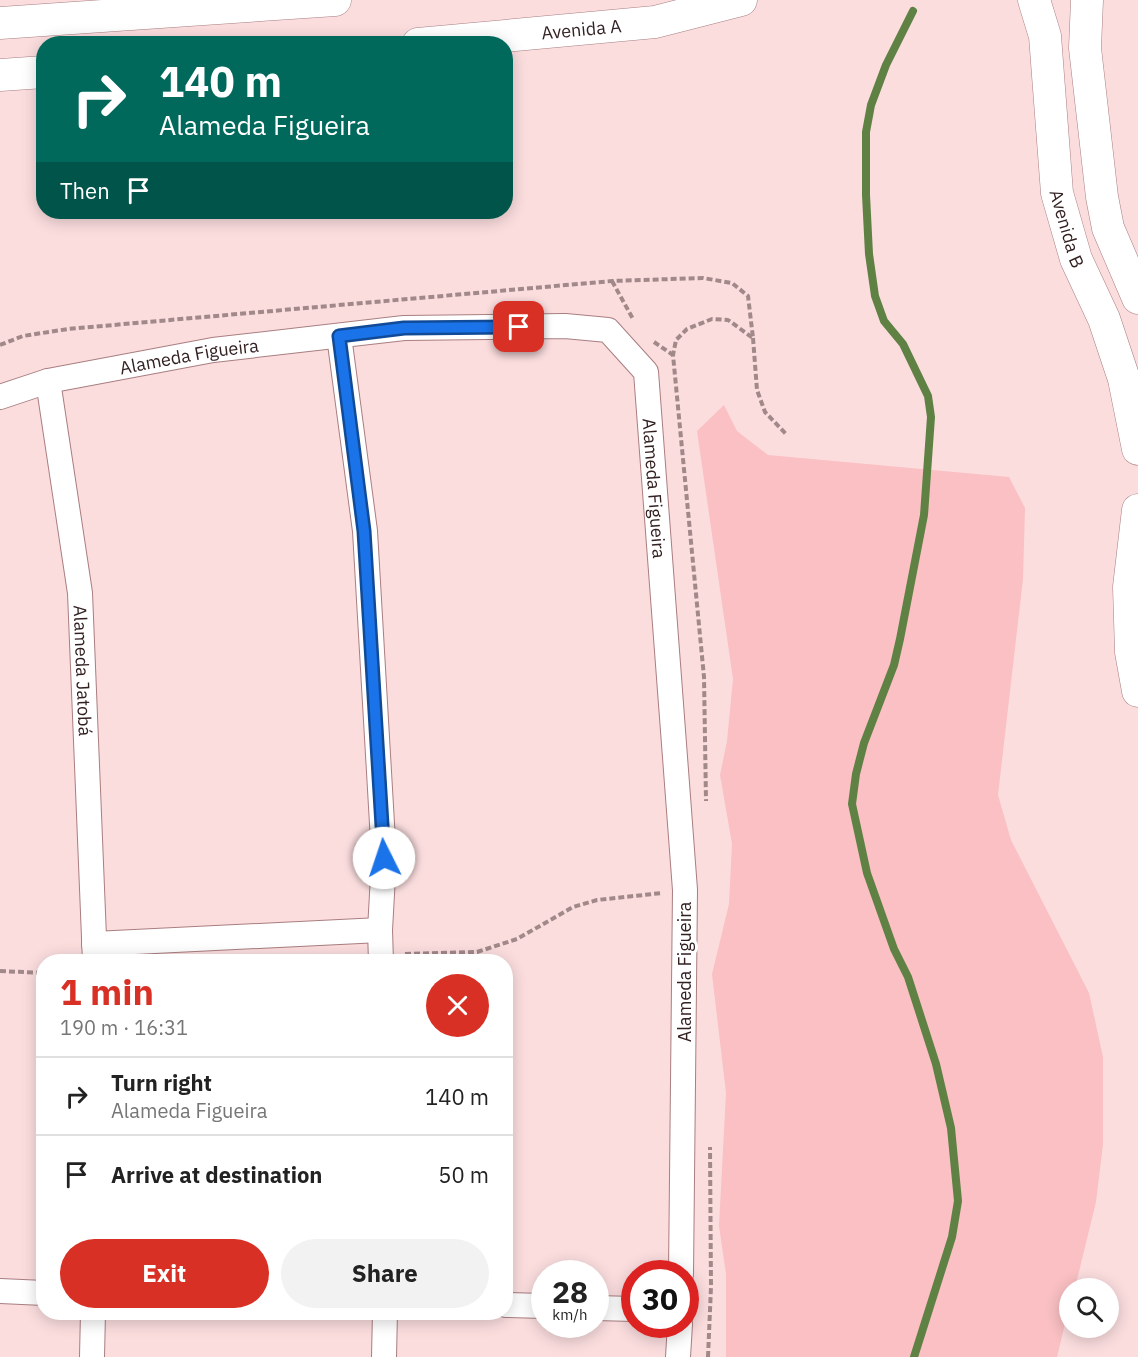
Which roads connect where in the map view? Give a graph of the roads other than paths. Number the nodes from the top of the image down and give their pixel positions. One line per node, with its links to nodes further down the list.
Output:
1 (335, 0): 5 (street)
2 (741, 0): 6 (street, Avenida A)
3 (1034, 0): 13 (street, Avenida B)
4 (1087, 0): 9 (street, Avenida B)
5 (0, 23)
6 (504, 36)
7 (36, 73): 8 (street)
8 (0, 75)
9 (1138, 298)
10 (339, 336): 11 (street, Alameda Figueira); 16 (street); 19 (street, Alameda Figueira)
11 (48, 381): 12 (street, Alameda Figueira); 17 (street, Alameda Jatobá)
12 (0, 397)
13 (1138, 449)
14 (1138, 510): 15 (street)
15 (1138, 691)
16 (380, 930): 17 (street); 18 (street)
17 (94, 953)
18 (381, 954)
19 (681, 1260)
20 (0, 1291): 21 (street)
21 (36, 1293)
22 (513, 1305): 23 (street)
23 (531, 1306)
24 (93, 1320): 27 (street)
25 (385, 1320): 28 (street)
26 (679, 1338): 29 (street)
27 (92, 1357)
28 (384, 1357)
29 (678, 1357)

